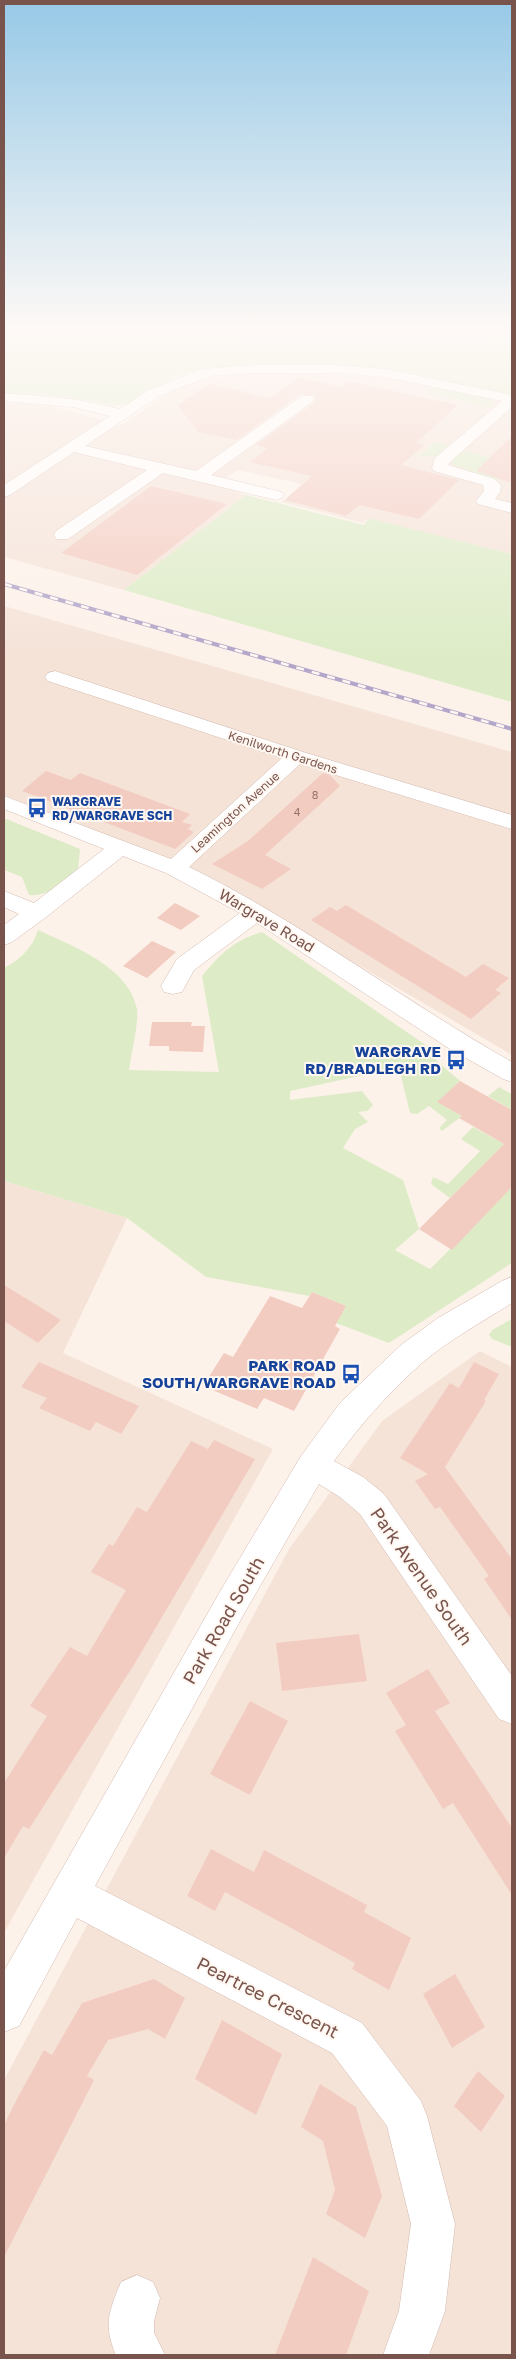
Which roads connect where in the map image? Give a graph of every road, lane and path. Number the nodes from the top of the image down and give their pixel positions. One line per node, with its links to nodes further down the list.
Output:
1 (85, 438): 4 (street)
2 (252, 438): 6 (street)
3 (467, 438): 9 (street)
4 (71, 447): 5 (street); 7 (street)
5 (159, 469): 6 (street); 10 (street)
6 (198, 477): 8 (street)
7 (4, 492)
8 (276, 495)
9 (512, 508)
10 (62, 535)
11 (55, 677): 12 (street, Kenilworth Gardens)
12 (296, 756): 14 (street, Kenilworth Gardens); 16 (street, Leamington Avenue)
13 (4, 802): 15 (street, Wargrave Road)
14 (512, 822)
15 (119, 848): 16 (street, Wargrave Road); 19 (street)
16 (174, 868): 18 (street, Wargrave Road)
17 (4, 898): 19 (street)
18 (257, 911): 21 (street); 22 (street, Wargrave Road)
19 (37, 912): 20 (street)
20 (4, 937)
21 (169, 993)
22 (512, 1073)
23 (512, 1290): 24 (street, Park Road South)
24 (312, 1466): 25 (street, Park Avenue South); 26 (street, Park Road South)
25 (512, 1706)
26 (69, 1893): 27 (street, Park Road South); 30 (street, Peartree Crescent)
27 (4, 2011)
28 (137, 2298): 29 (street)
29 (142, 2355)
30 (406, 2355)

